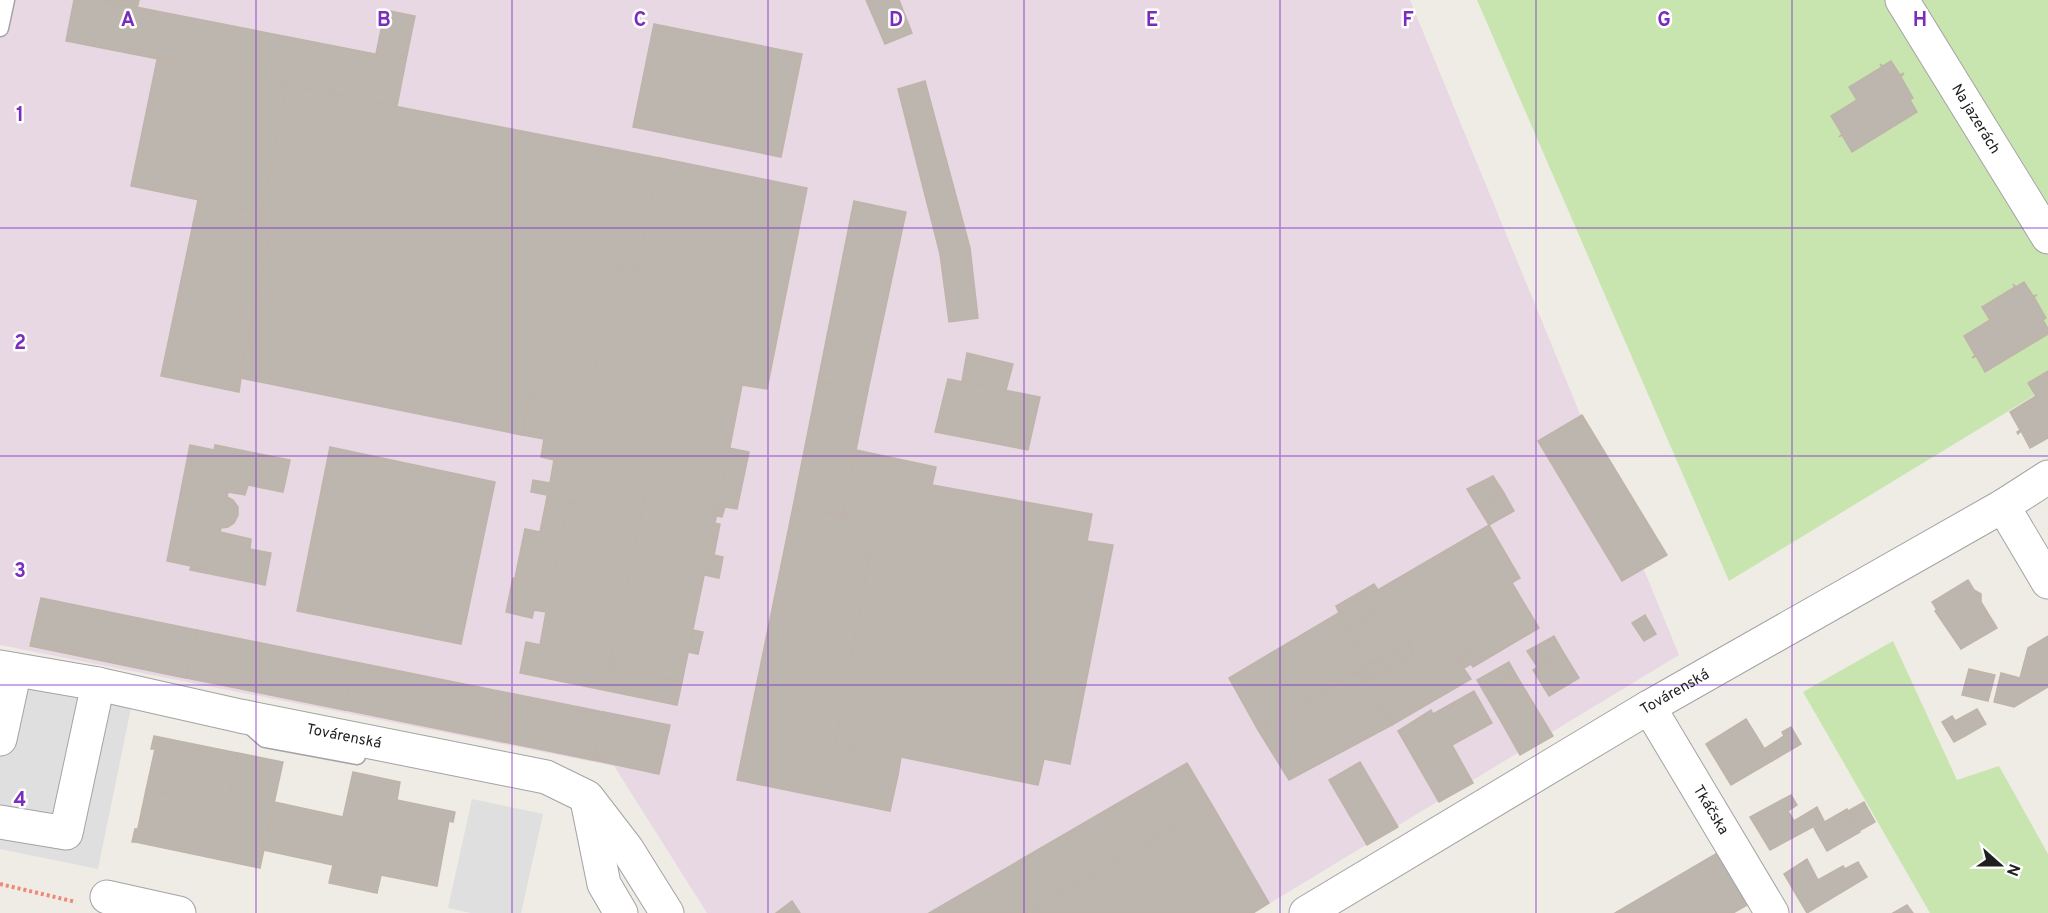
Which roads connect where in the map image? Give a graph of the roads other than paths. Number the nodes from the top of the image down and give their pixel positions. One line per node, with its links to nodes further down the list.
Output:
1 (6, 0): 3 (lane)
2 (1902, 0): 4 (street, Na jazerách)
3 (0, 27)
4 (2048, 237)
5 (2048, 477): 6 (street, Továrenská)
6 (2003, 506): 7 (street); 10 (street, Továrenská)
7 (2048, 582)
8 (8, 669): 9 (street, Továrenská); 11 (street, Továrenská)
9 (98, 684): 12 (street, Továrenská); 13 (street)
10 (1649, 707): 18 (street, Továrenská); 19 (street, Tkáčska)
11 (0, 739)
12 (587, 798): 16 (street); 17 (street, Továrenská)
13 (0, 822)
14 (92, 900): 15 (street)
15 (179, 913)
16 (621, 913)
17 (667, 913)
18 (1306, 913)
19 (1772, 913)

